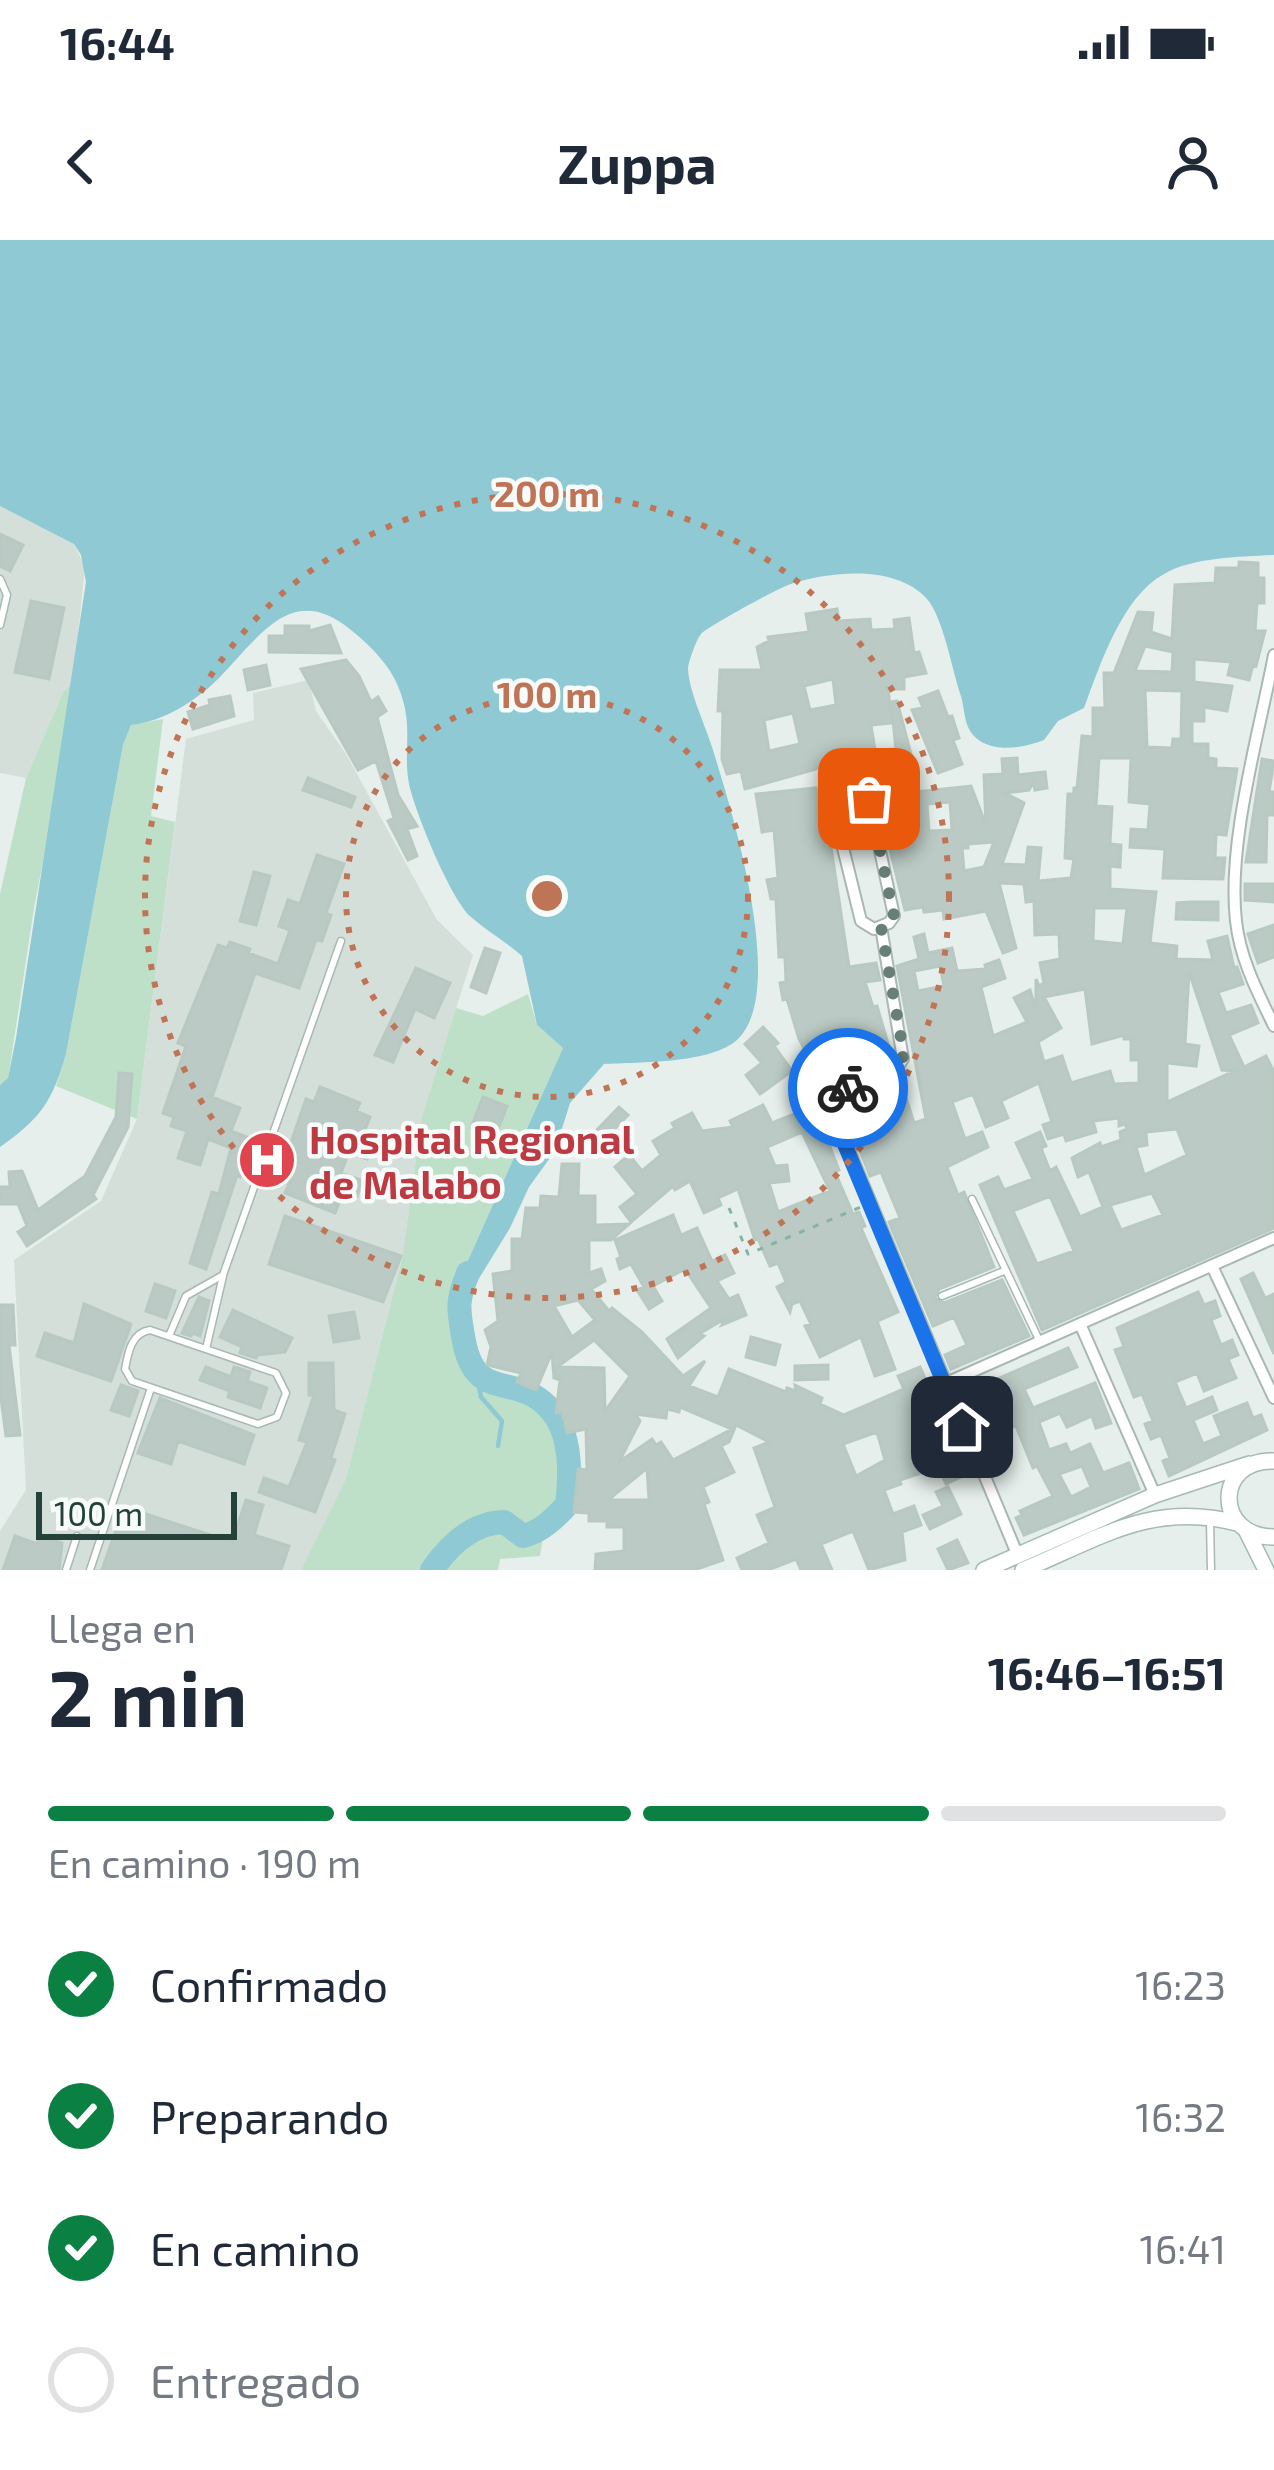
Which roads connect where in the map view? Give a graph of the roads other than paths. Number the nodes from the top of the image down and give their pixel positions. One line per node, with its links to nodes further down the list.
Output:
1 (0, 579): 2 (lane)
2 (0, 626)
3 (1274, 655): 6 (street)
4 (881, 927): 4 (street); 17 (street)
5 (341, 940): 11 (lane)
6 (1274, 1026)
7 (972, 1199): 10 (lane)
8 (1274, 1238): 9 (street)
9 (1212, 1266): 13 (street); 19 (street)
10 (1004, 1271): 12 (lane); 15 (lane)
11 (224, 1275): 14 (lane); 16 (lane)
12 (942, 1296)
13 (1081, 1327): 15 (street); 23 (street)
14 (169, 1336): 16 (lane); 18 (lane)
15 (1040, 1344): 17 (street)
16 (206, 1348): 18 (lane)
17 (944, 1384): 28 (street)
18 (151, 1388): 30 (lane)
19 (1274, 1398)
20 (1274, 1449): 22 (main road)
21 (1274, 1461): 22 (main road)
22 (1253, 1463): 23 (main road); 25 (main road)
23 (1154, 1495): 28 (main road)
24 (1210, 1516): 25 (main road); 28 (main road); 32 (lane)
25 (1241, 1527): 27 (main road); 33 (main road)
26 (77, 1537): 29 (lane)
27 (1274, 1537)
28 (1021, 1563): 31 (main road)
29 (66, 1570)
30 (90, 1570)
31 (984, 1570)
32 (1211, 1570)
33 (1266, 1570)

